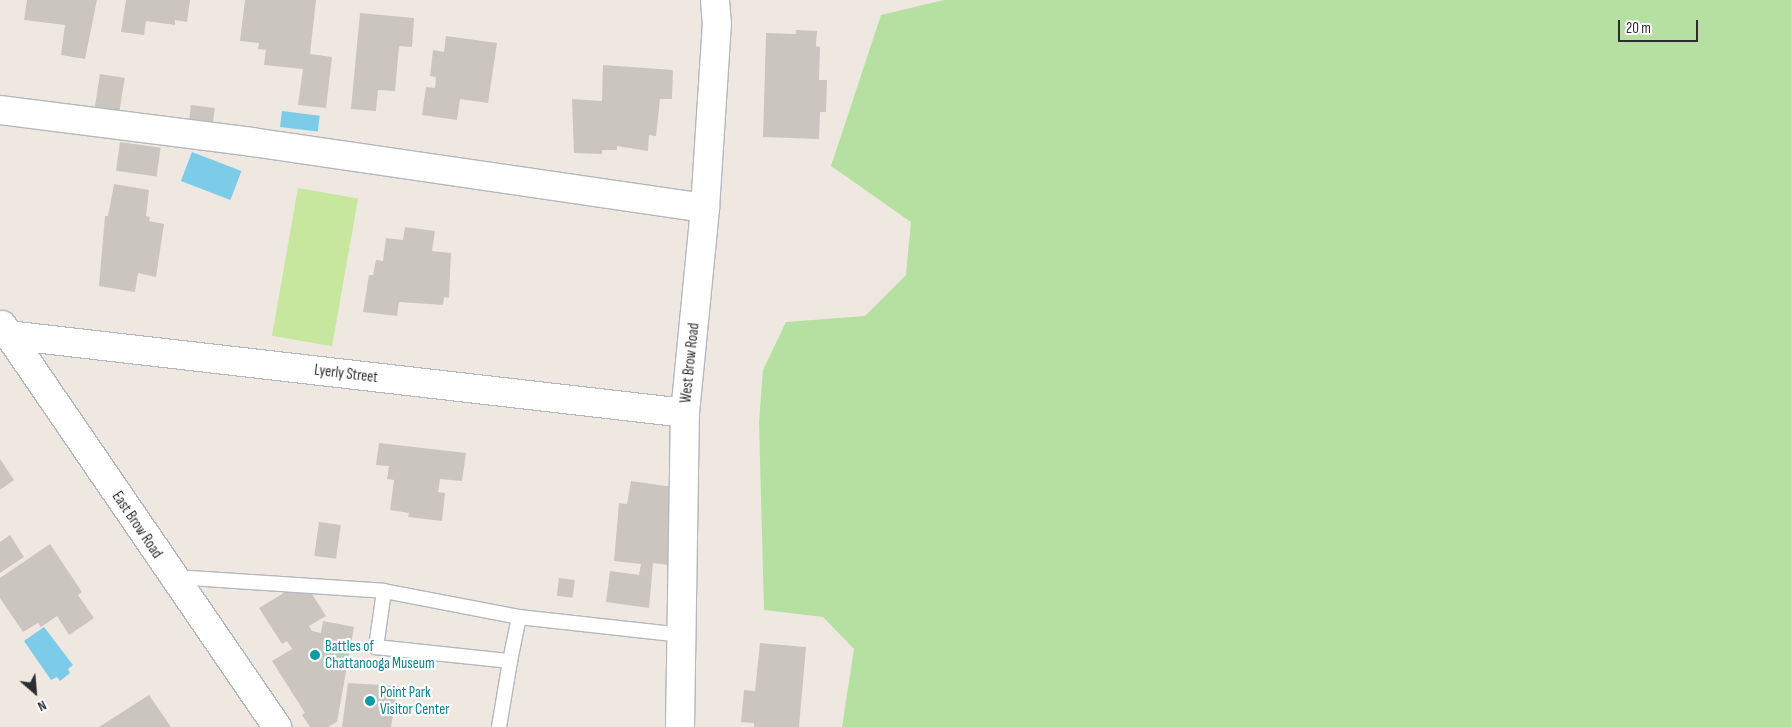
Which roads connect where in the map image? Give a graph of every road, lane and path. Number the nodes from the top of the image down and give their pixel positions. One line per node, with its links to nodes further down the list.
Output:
1 (715, 0): 3 (street, West Brow Road)
2 (0, 110): 3 (street)
3 (705, 208): 5 (street, West Brow Road)
4 (4, 328): 5 (street, Lyerly Street); 6 (street, East Brow Road)
5 (685, 413): 9 (street, West Brow Road)
6 (171, 577): 7 (lane); 11 (street, East Brow Road)
7 (384, 591): 8 (lane); 10 (lane)
8 (520, 617): 9 (lane); 10 (lane)
9 (682, 634): 13 (street, West Brow Road)
10 (510, 661): 12 (lane)
11 (277, 727)
12 (499, 727)
13 (680, 727)

